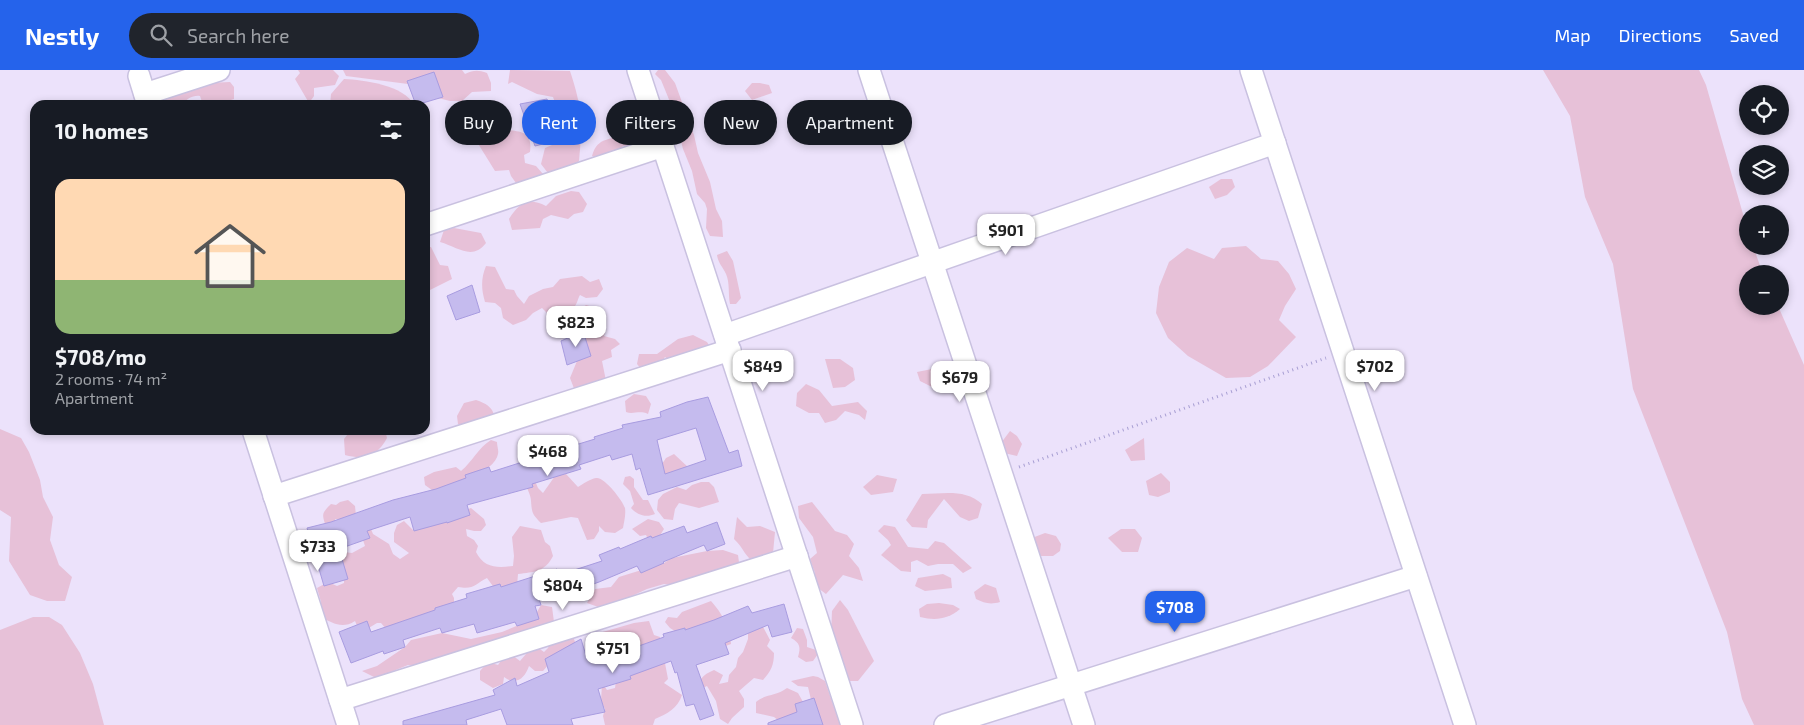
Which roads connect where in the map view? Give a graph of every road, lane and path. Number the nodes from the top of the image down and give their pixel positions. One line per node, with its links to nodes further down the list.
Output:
1 (219, 70): 5 (street)
2 (638, 70): 7 (street)
3 (869, 70): 9 (street)
4 (1251, 70): 6 (street)
5 (144, 92)
6 (1275, 143): 9 (street); 11 (street)
7 (663, 146): 8 (street); 10 (street)
8 (430, 224)
9 (933, 262): 10 (street); 13 (street)
10 (727, 343): 14 (street); 15 (street)
11 (1343, 352): 13 (path); 16 (street)
12 (255, 435): 14 (street)
13 (1002, 474): 17 (street)
14 (274, 496): 18 (street)
15 (797, 556): 18 (street); 20 (street)
16 (1416, 576): 17 (street); 23 (street)
17 (1071, 685): 21 (street); 22 (street)
18 (340, 700): 19 (street)
19 (348, 725)
20 (852, 725)
21 (945, 725)
22 (1084, 725)
23 (1465, 725)

